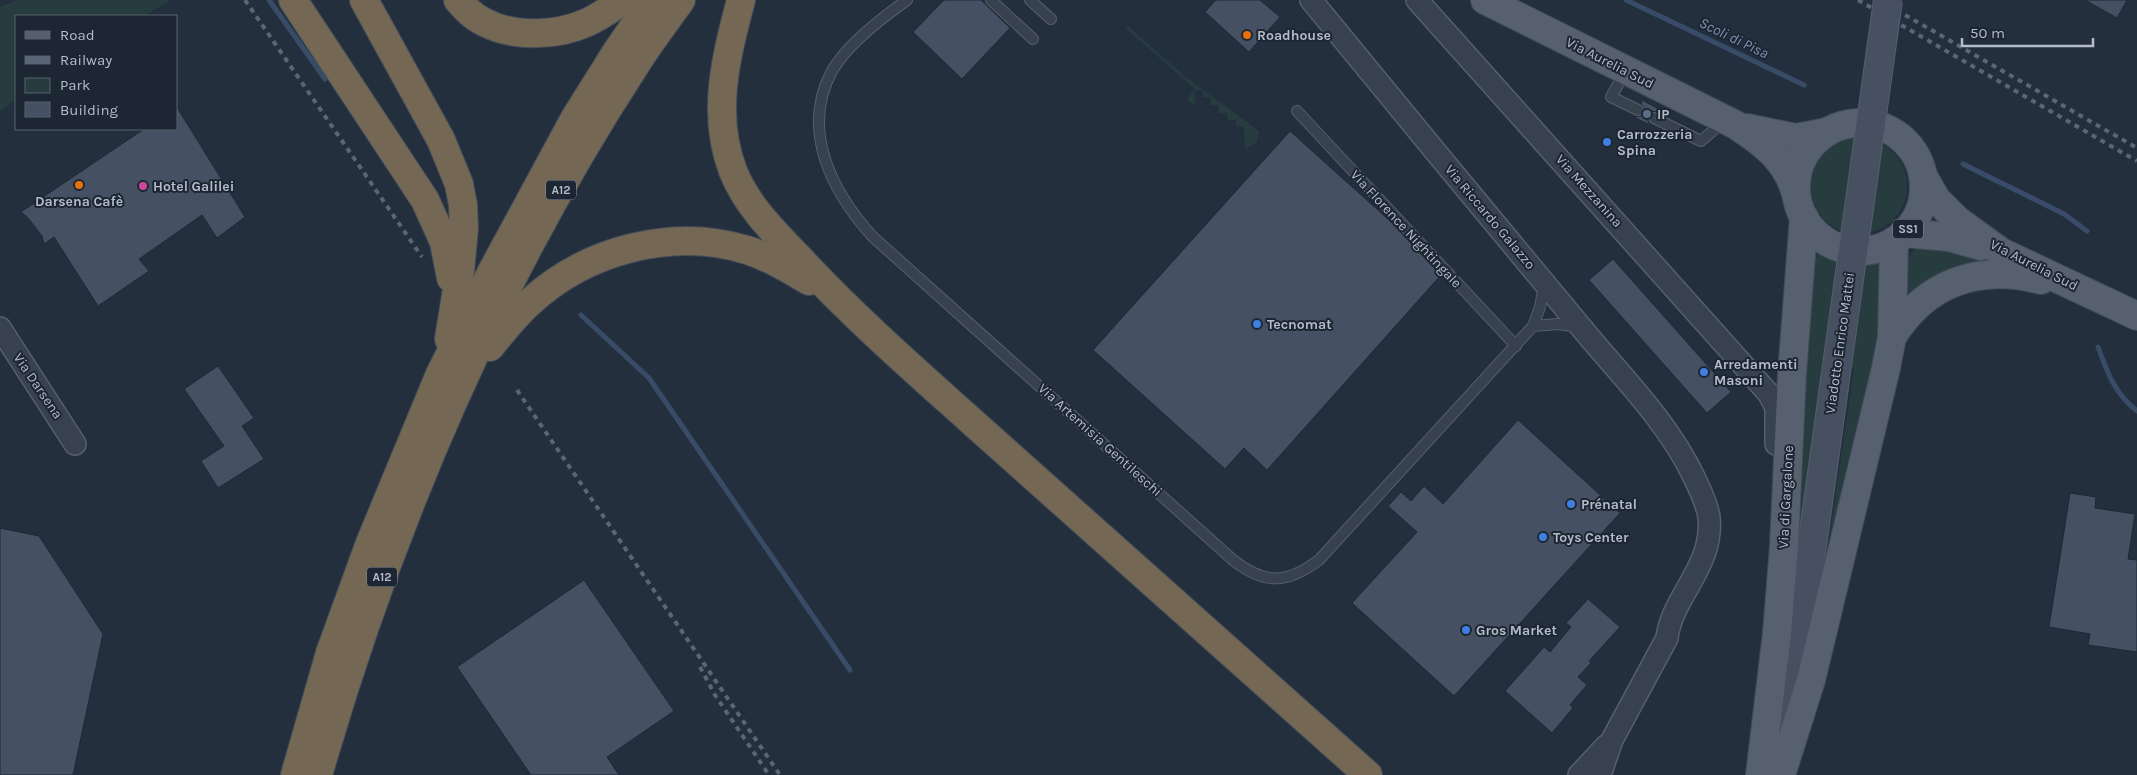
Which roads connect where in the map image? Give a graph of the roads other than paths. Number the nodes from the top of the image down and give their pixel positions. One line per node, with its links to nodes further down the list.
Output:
1 (293, 0): 28 (highway)
2 (364, 0): 28 (highway)
3 (458, 0): 4 (highway)
4 (624, 0)
5 (907, 0): 35 (lane, Via Artemisia Gentileschi)
6 (991, 0): 15 (lane)
7 (1030, 0): 14 (lane)
8 (1311, 0): 26 (street, Via Riccardo Galazzo)
9 (1417, 0): 38 (street, Via Mezzanina)
10 (1485, 0): 16 (main road, Via Aurelia Sud)
11 (1888, 0): 41 (street, Viadotto Enrico Mattei, bridge)
12 (670, 2): 37 (highway, A12)
13 (737, 13): 27 (highway)
14 (1051, 19)
15 (1033, 39)
16 (1625, 71): 17 (lane); 20 (main road, Via Aurelia Sud)
17 (1638, 110)
18 (1296, 112): 35 (lane, Via Florence Nightingale)
19 (1654, 118): 20 (lane)
20 (1730, 122): 21 (main road, Via Aurelia Sud); 23 (main road, Via Aurelia Sud)
21 (1827, 132): 22 (main road, SS1); 23 (main road, SS1)
22 (1923, 176): 24 (main road, SS1); 25 (main road, Via Aurelia Sud / SS1)
23 (1800, 206): 24 (main road, SS1); 36 (main road, Via di Gargalone)
24 (1899, 237): 25 (main road, SS1); 34 (main road)
25 (2001, 252): 29 (main road, Via Aurelia Sud / SS1)
26 (1544, 282): 31 (lane); 32 (street, Via Riccardo Galazzo)
27 (835, 296): 37 (highway); 45 (highway)
28 (456, 297): 37 (highway)
29 (2108, 302): 30 (main road, Via Aurelia Sud / SS1); 34 (main road)
30 (2137, 316)
31 (1533, 326): 32 (lane); 35 (lane, Via Artemisia Gentileschi)
32 (1580, 327): 42 (street, Via Riccardo Galazzo)
33 (0, 328): 39 (street, Via Darsena)
34 (1892, 338): 51 (main road)
35 (1516, 346)
36 (1792, 374): 38 (street); 40 (main road, Via di Gargalone)
37 (450, 378): 43 (highway, A12); 44 (highway, A12)
38 (1759, 382): 40 (street, Via Mezzanina)
39 (76, 444)
40 (1784, 546): 48 (main road, Via di Gargalone)
41 (1792, 686): 49 (street, Viadotto Enrico Mattei); 50 (street, Viadotto Enrico Mattei)
42 (1612, 740): 46 (street, Via Riccardo Galazzo); 47 (street, Via Riccardo Galazzo)
43 (295, 775)
44 (318, 775)
45 (1368, 775)
46 (1579, 775)
47 (1600, 775)
48 (1760, 775)
49 (1765, 775)
50 (1774, 775)
51 (1781, 775)

